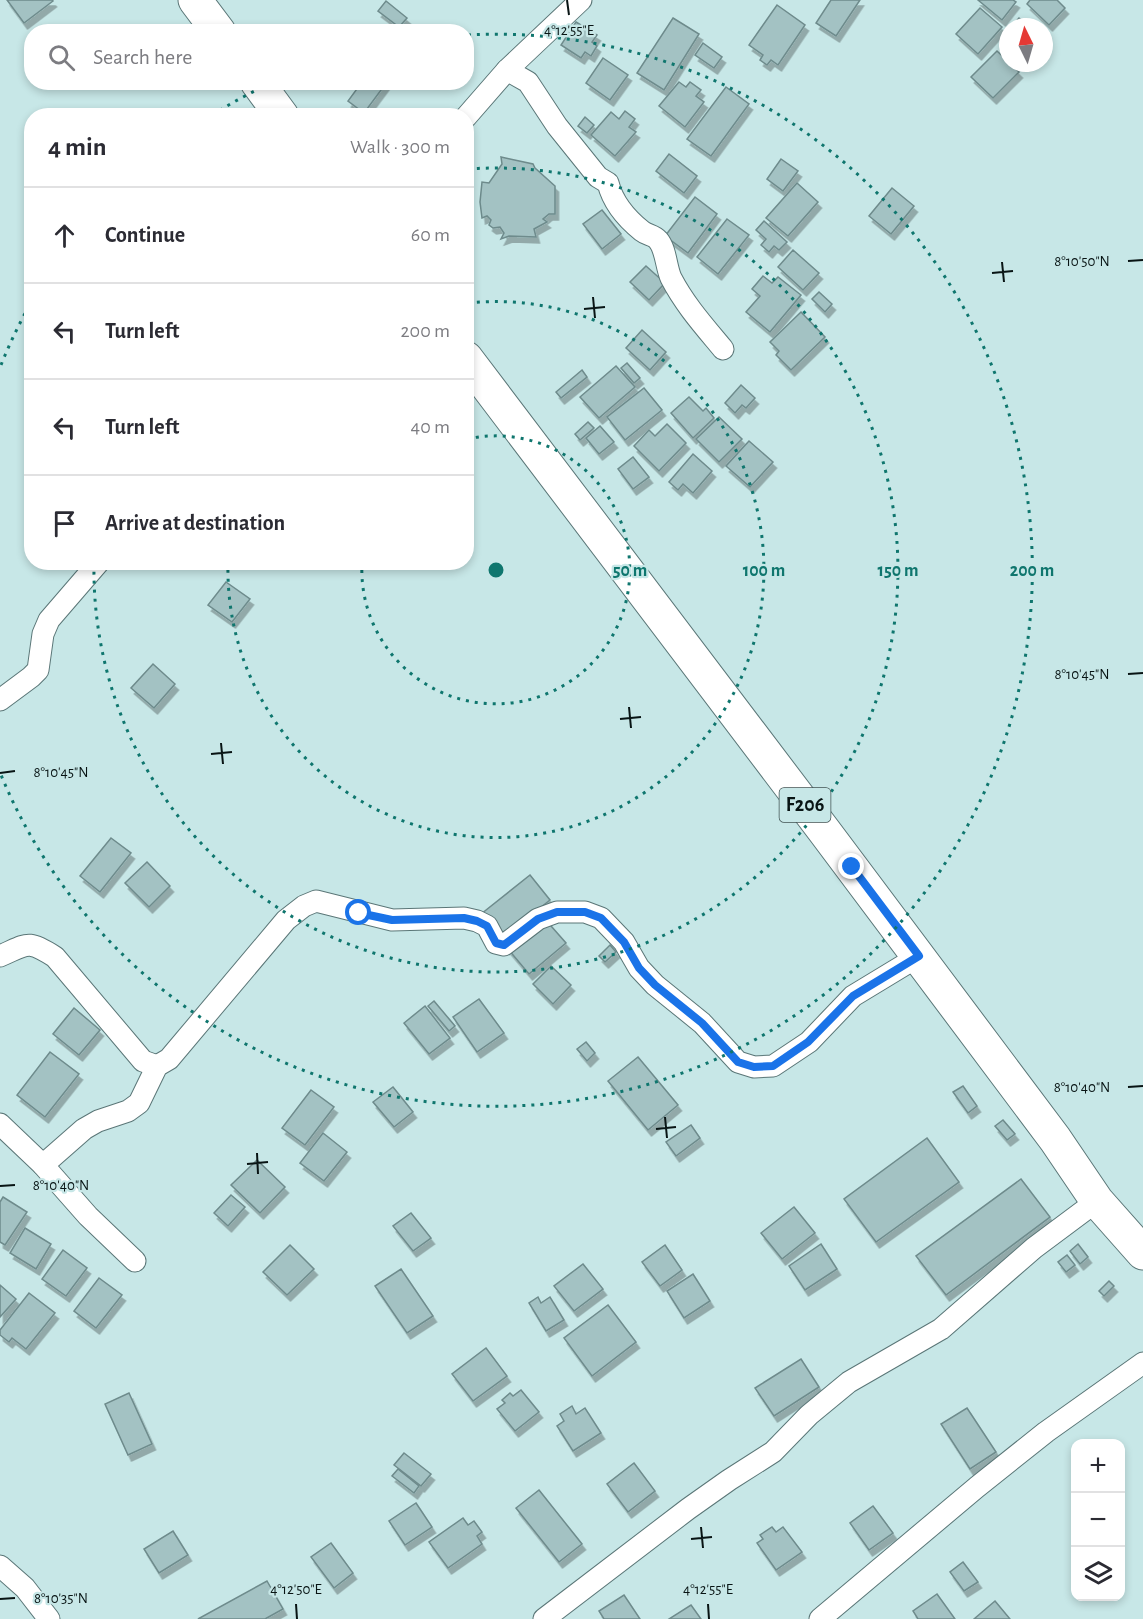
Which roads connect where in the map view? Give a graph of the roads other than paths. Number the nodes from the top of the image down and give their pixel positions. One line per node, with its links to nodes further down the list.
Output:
1 (195, 0): 3 (main road)
2 (581, 0): 4 (street)
3 (213, 24)
4 (507, 70): 7 (street); 8 (street)
5 (263, 90): 6 (main road)
6 (276, 108)
7 (474, 108)
8 (723, 349)
9 (474, 369): 13 (main road, F206)
10 (92, 570): 11 (street)
11 (0, 700)
12 (0, 956): 14 (street)
13 (919, 956): 14 (street); 17 (main road, F206)
14 (157, 1066): 16 (street)
15 (0, 1124): 16 (street)
16 (43, 1166): 19 (street)
17 (1097, 1201): 18 (main road, F206); 23 (street)
18 (1143, 1253)
19 (135, 1261)
20 (1143, 1363): 24 (street)
21 (0, 1566): 22 (street)
22 (49, 1619)
23 (544, 1619)
24 (820, 1619)

